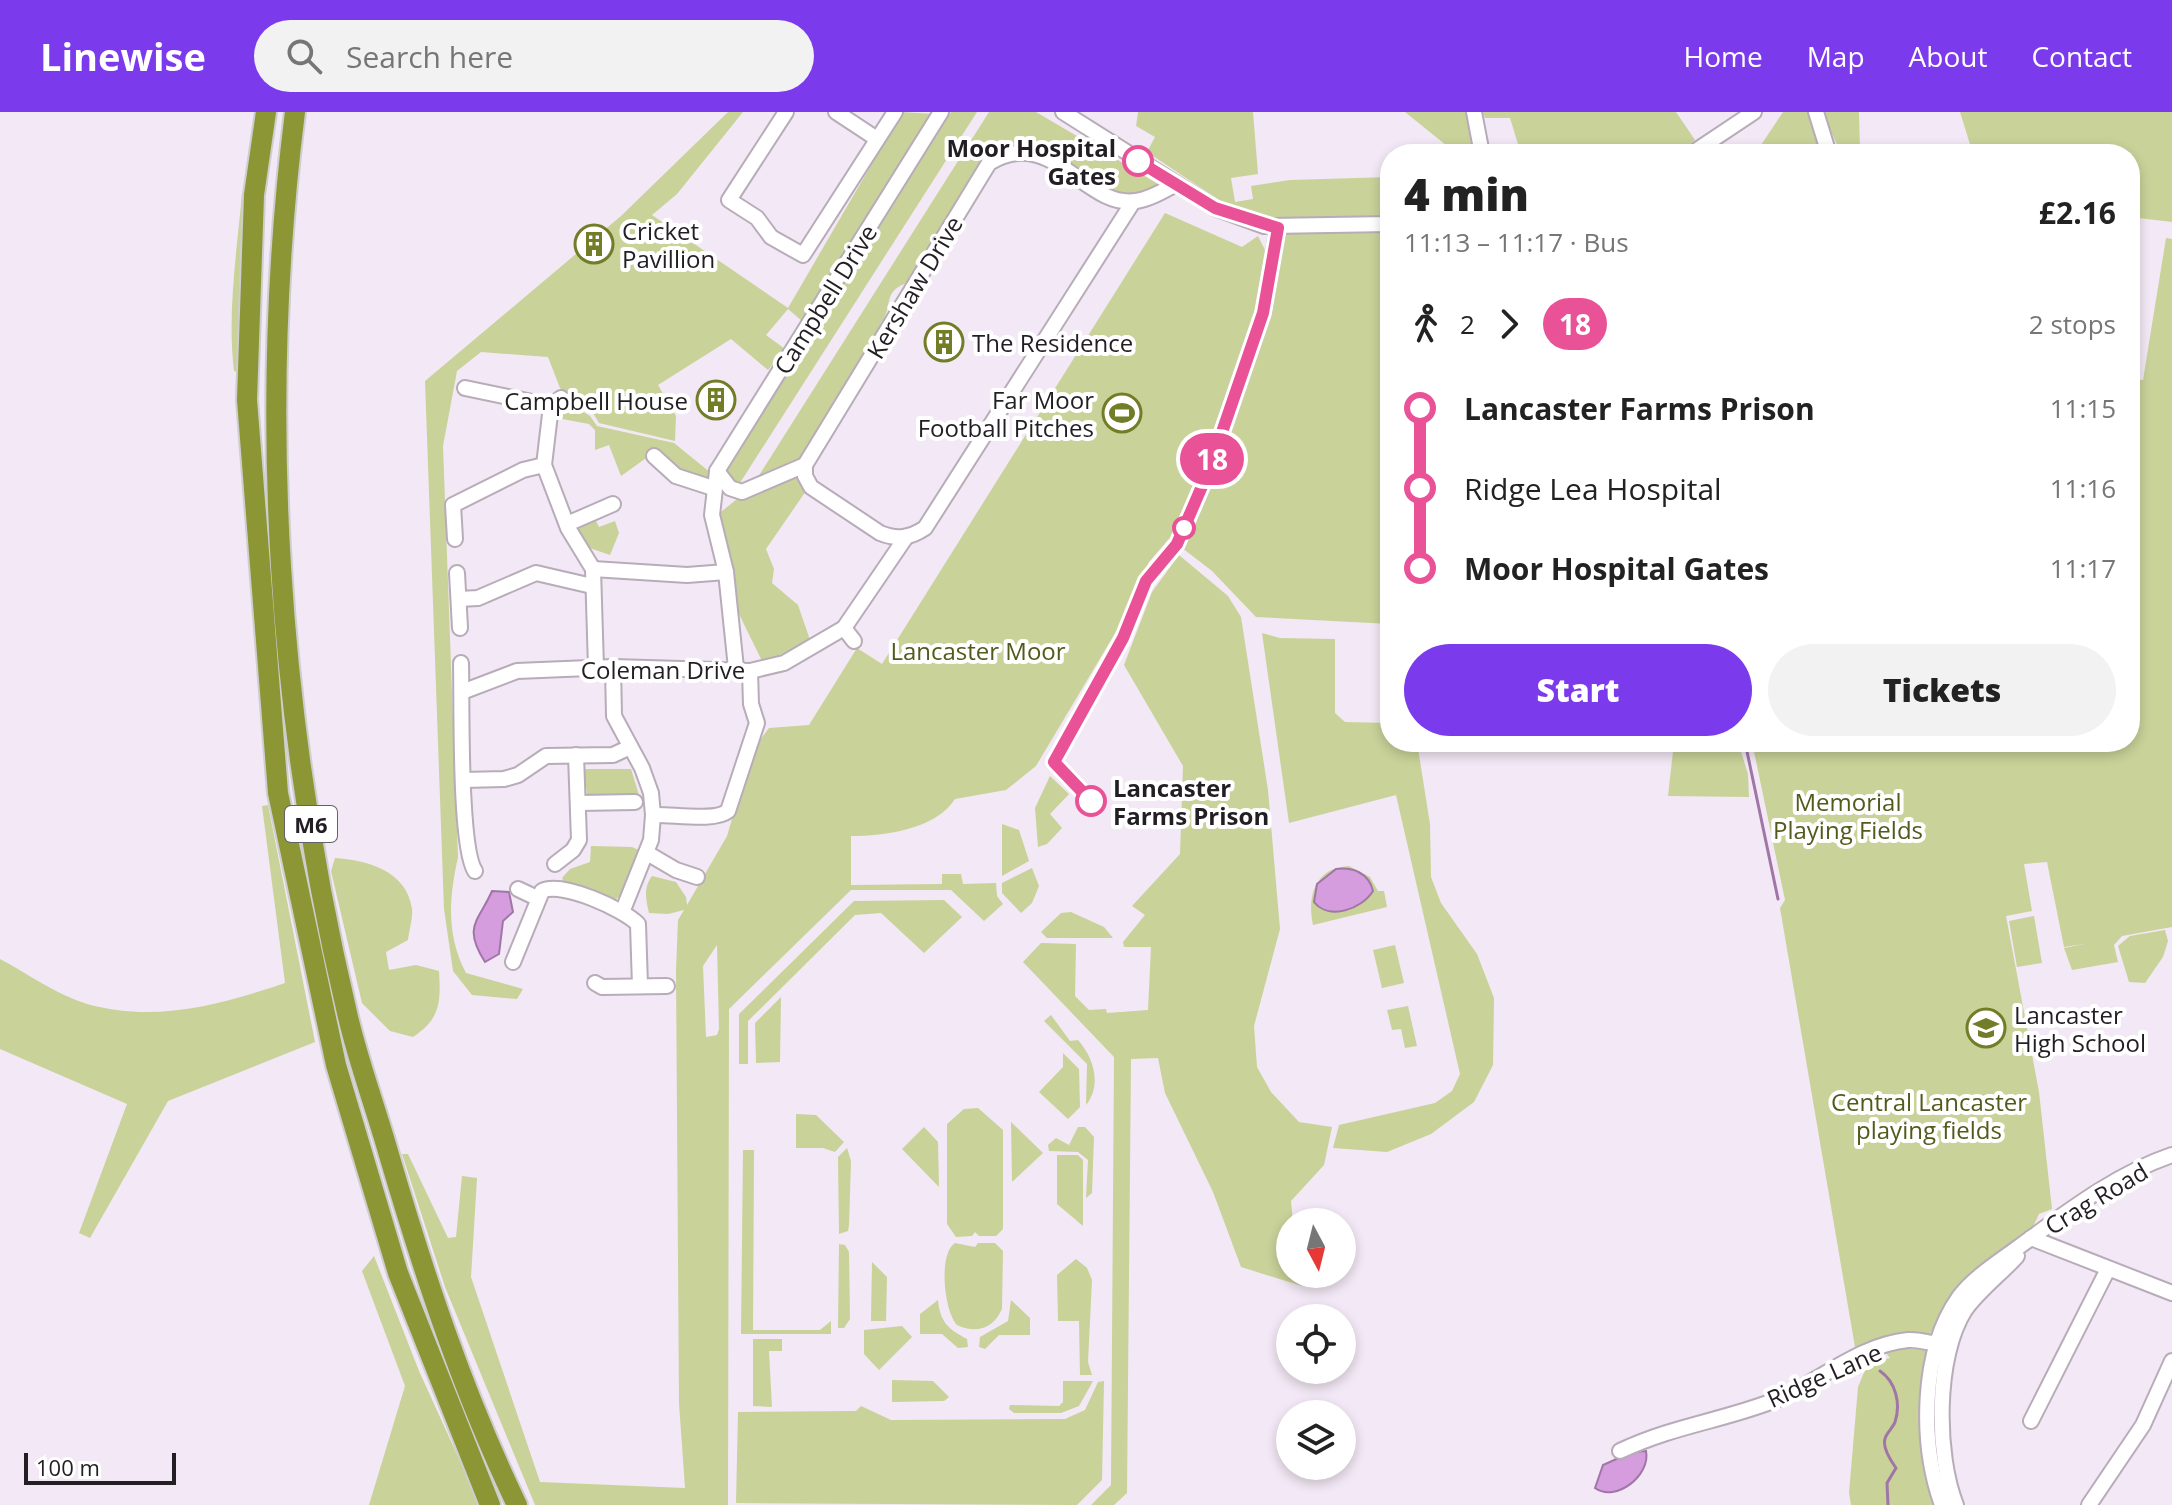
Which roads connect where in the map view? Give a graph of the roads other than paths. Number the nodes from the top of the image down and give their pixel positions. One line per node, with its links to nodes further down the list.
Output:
1 (266, 112): 68 (highway, M6)
2 (295, 112): 69 (highway, M6)
3 (786, 112): 11 (street)
4 (836, 112): 11 (street)
5 (895, 112): 11 (street)
6 (941, 112): 23 (street, Campbell Drive)
7 (1063, 112): 15 (street)
8 (1474, 112): 12 (street)
9 (1754, 112): 13 (street)
10 (1816, 112): 14 (street)
11 (877, 139)
12 (1480, 144)
13 (1706, 144)
14 (1826, 144)
15 (1176, 184): 16 (street); 18 (street)
16 (1133, 202): 22 (street, Kershaw Drive); 27 (street)
17 (1380, 224): 18 (street)
18 (1278, 228): 29 (street)
19 (465, 388): 21 (street)
20 (654, 456): 24 (street)
21 (544, 465): 26 (street); 28 (street)
22 (805, 465): 23 (street); 27 (street)
23 (717, 471): 24 (street, Campbell Drive)
24 (713, 488): 31 (street, Campbell Drive)
25 (613, 504): 26 (street)
26 (567, 524): 30 (street)
27 (906, 537): 36 (street, Coleman Drive)
28 (455, 539)
29 (1177, 544)
30 (588, 563): 31 (street); 33 (street)
31 (726, 572): 41 (street, Campbell Drive)
32 (457, 573): 34 (street)
33 (592, 586): 34 (street); 40 (street)
34 (459, 599): 35 (street)
35 (460, 628)
36 (844, 628): 37 (street); 41 (street, Coleman Drive)
37 (854, 641)
38 (461, 663): 42 (street)
39 (613, 667): 40 (street, Coleman Drive); 41 (street, Coleman Drive); 43 (street)
40 (596, 668): 42 (street, Coleman Drive)
41 (743, 670): 48 (street, Campbell Drive)
42 (462, 692): 45 (street)
43 (628, 748): 44 (street); 48 (street)
44 (576, 755): 45 (street); 47 (street)
45 (464, 780): 51 (street)
46 (635, 802): 47 (street)
47 (579, 803): 50 (street)
48 (653, 815): 49 (street)
49 (647, 853): 52 (street); 55 (street)
50 (555, 864)
51 (475, 871)
52 (697, 877)
53 (518, 889): 54 (street)
54 (537, 898): 55 (street); 56 (street)
55 (623, 910): 58 (street)
56 (513, 962)
57 (595, 983): 58 (street)
58 (640, 986): 59 (street)
59 (667, 986)
60 (2172, 1155): 61 (street, Crag Road)
61 (2026, 1242): 62 (street); 64 (street, Crag Road); 71 (street, Crag Road)
62 (2108, 1269): 63 (street); 66 (street)
63 (2172, 1293)
64 (1939, 1344): 67 (street, Ridge Lane); 70 (street, Crag Road)
65 (2172, 1361): 72 (street)
66 (2031, 1421)
67 (1620, 1451)
68 (490, 1505)
69 (517, 1505)
70 (1942, 1505)
71 (1956, 1505)
72 (2089, 1505)

